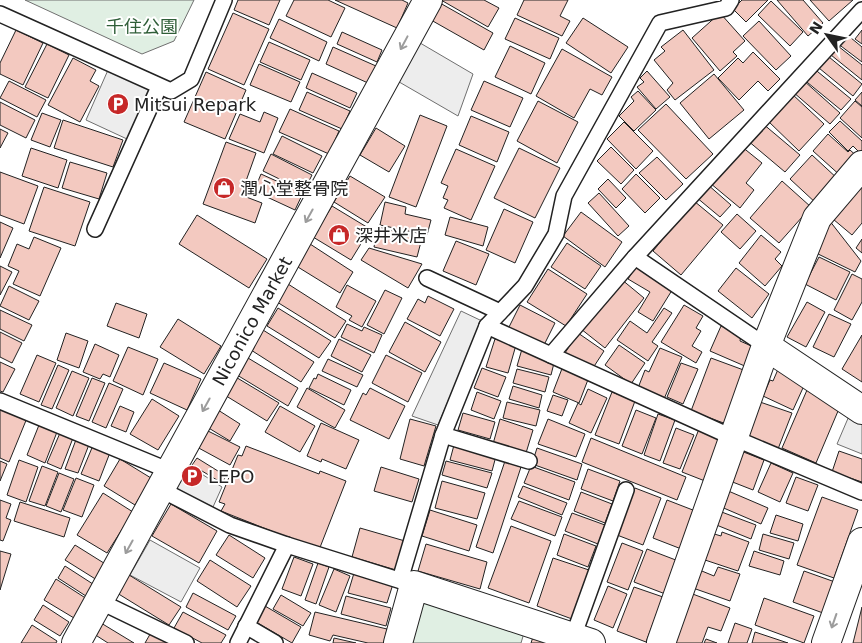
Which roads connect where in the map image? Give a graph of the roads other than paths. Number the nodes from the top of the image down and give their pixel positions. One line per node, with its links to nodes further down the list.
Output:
1 (224, 0): 6 (lane)
2 (428, 0): 20 (street, Niconico Market, one-way to 20)
3 (731, 0): 11 (lane)
4 (862, 10): 9 (lane)
5 (2, 20): 6 (lane)
6 (159, 87): 8 (lane)
7 (862, 165): 13 (street)
8 (95, 229)
9 (635, 257): 13 (lane); 14 (lane)
10 (427, 278): 11 (lane)
11 (500, 312): 12 (lane)
12 (487, 326): 14 (lane); 17 (lane)
13 (766, 346): 16 (street); 18 (street)
14 (551, 355): 18 (lane)
15 (0, 401): 20 (lane)
16 (862, 410)
17 (443, 435): 19 (lane); 25 (lane)
18 (734, 438): 22 (lane); 35 (street)
19 (528, 461)
20 (165, 480): 24 (lane); 27 (street, Niconico Market, one-way to 27)
21 (626, 490): 29 (lane)
22 (862, 492)
23 (862, 542): 26 (street)
24 (286, 545): 25 (lane); 28 (lane)
25 (407, 583): 29 (street); 34 (street)
26 (854, 586): 36 (street, one-way to 36)
27 (100, 601): 30 (lane); 31 (street, Niconico Market)
28 (246, 626): 32 (lane); 33 (lane)
29 (582, 640)
30 (182, 642)
31 (76, 643)
32 (238, 643)
33 (275, 643)
34 (398, 643)
35 (661, 643)
36 (826, 643)

